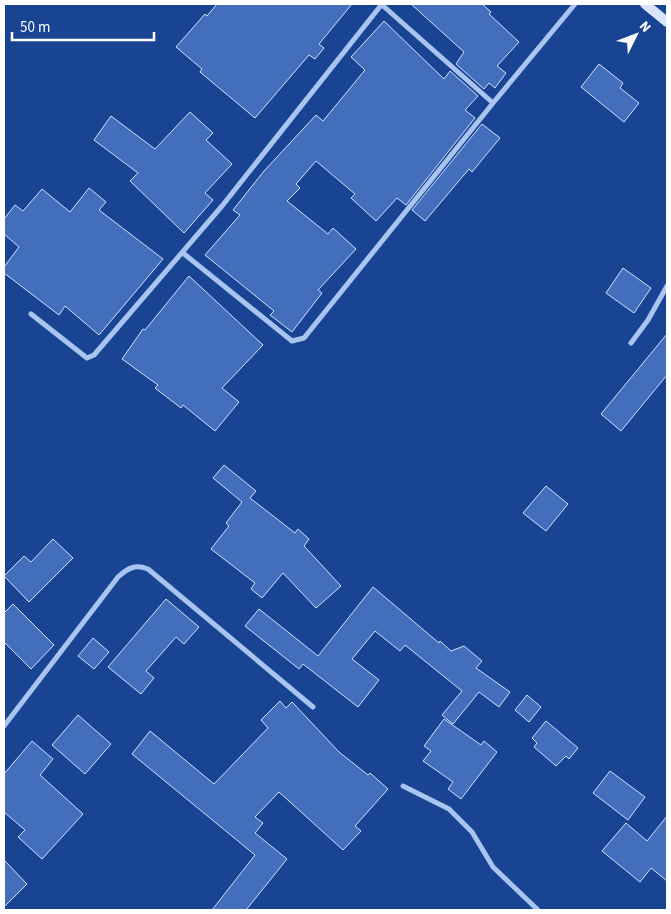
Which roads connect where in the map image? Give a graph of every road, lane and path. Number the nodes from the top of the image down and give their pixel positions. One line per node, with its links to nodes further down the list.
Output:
1 (382, 4): 5 (street); 6 (street)
2 (575, 4): 5 (street)
3 (645, 4): 4 (street)
4 (667, 22)
5 (493, 103): 6 (street)
6 (183, 253): 8 (street)
7 (667, 286): 9 (street)
8 (32, 314)
9 (631, 343)
10 (313, 707): 11 (street)
11 (4, 726)
12 (403, 786): 13 (street)
13 (538, 910)

